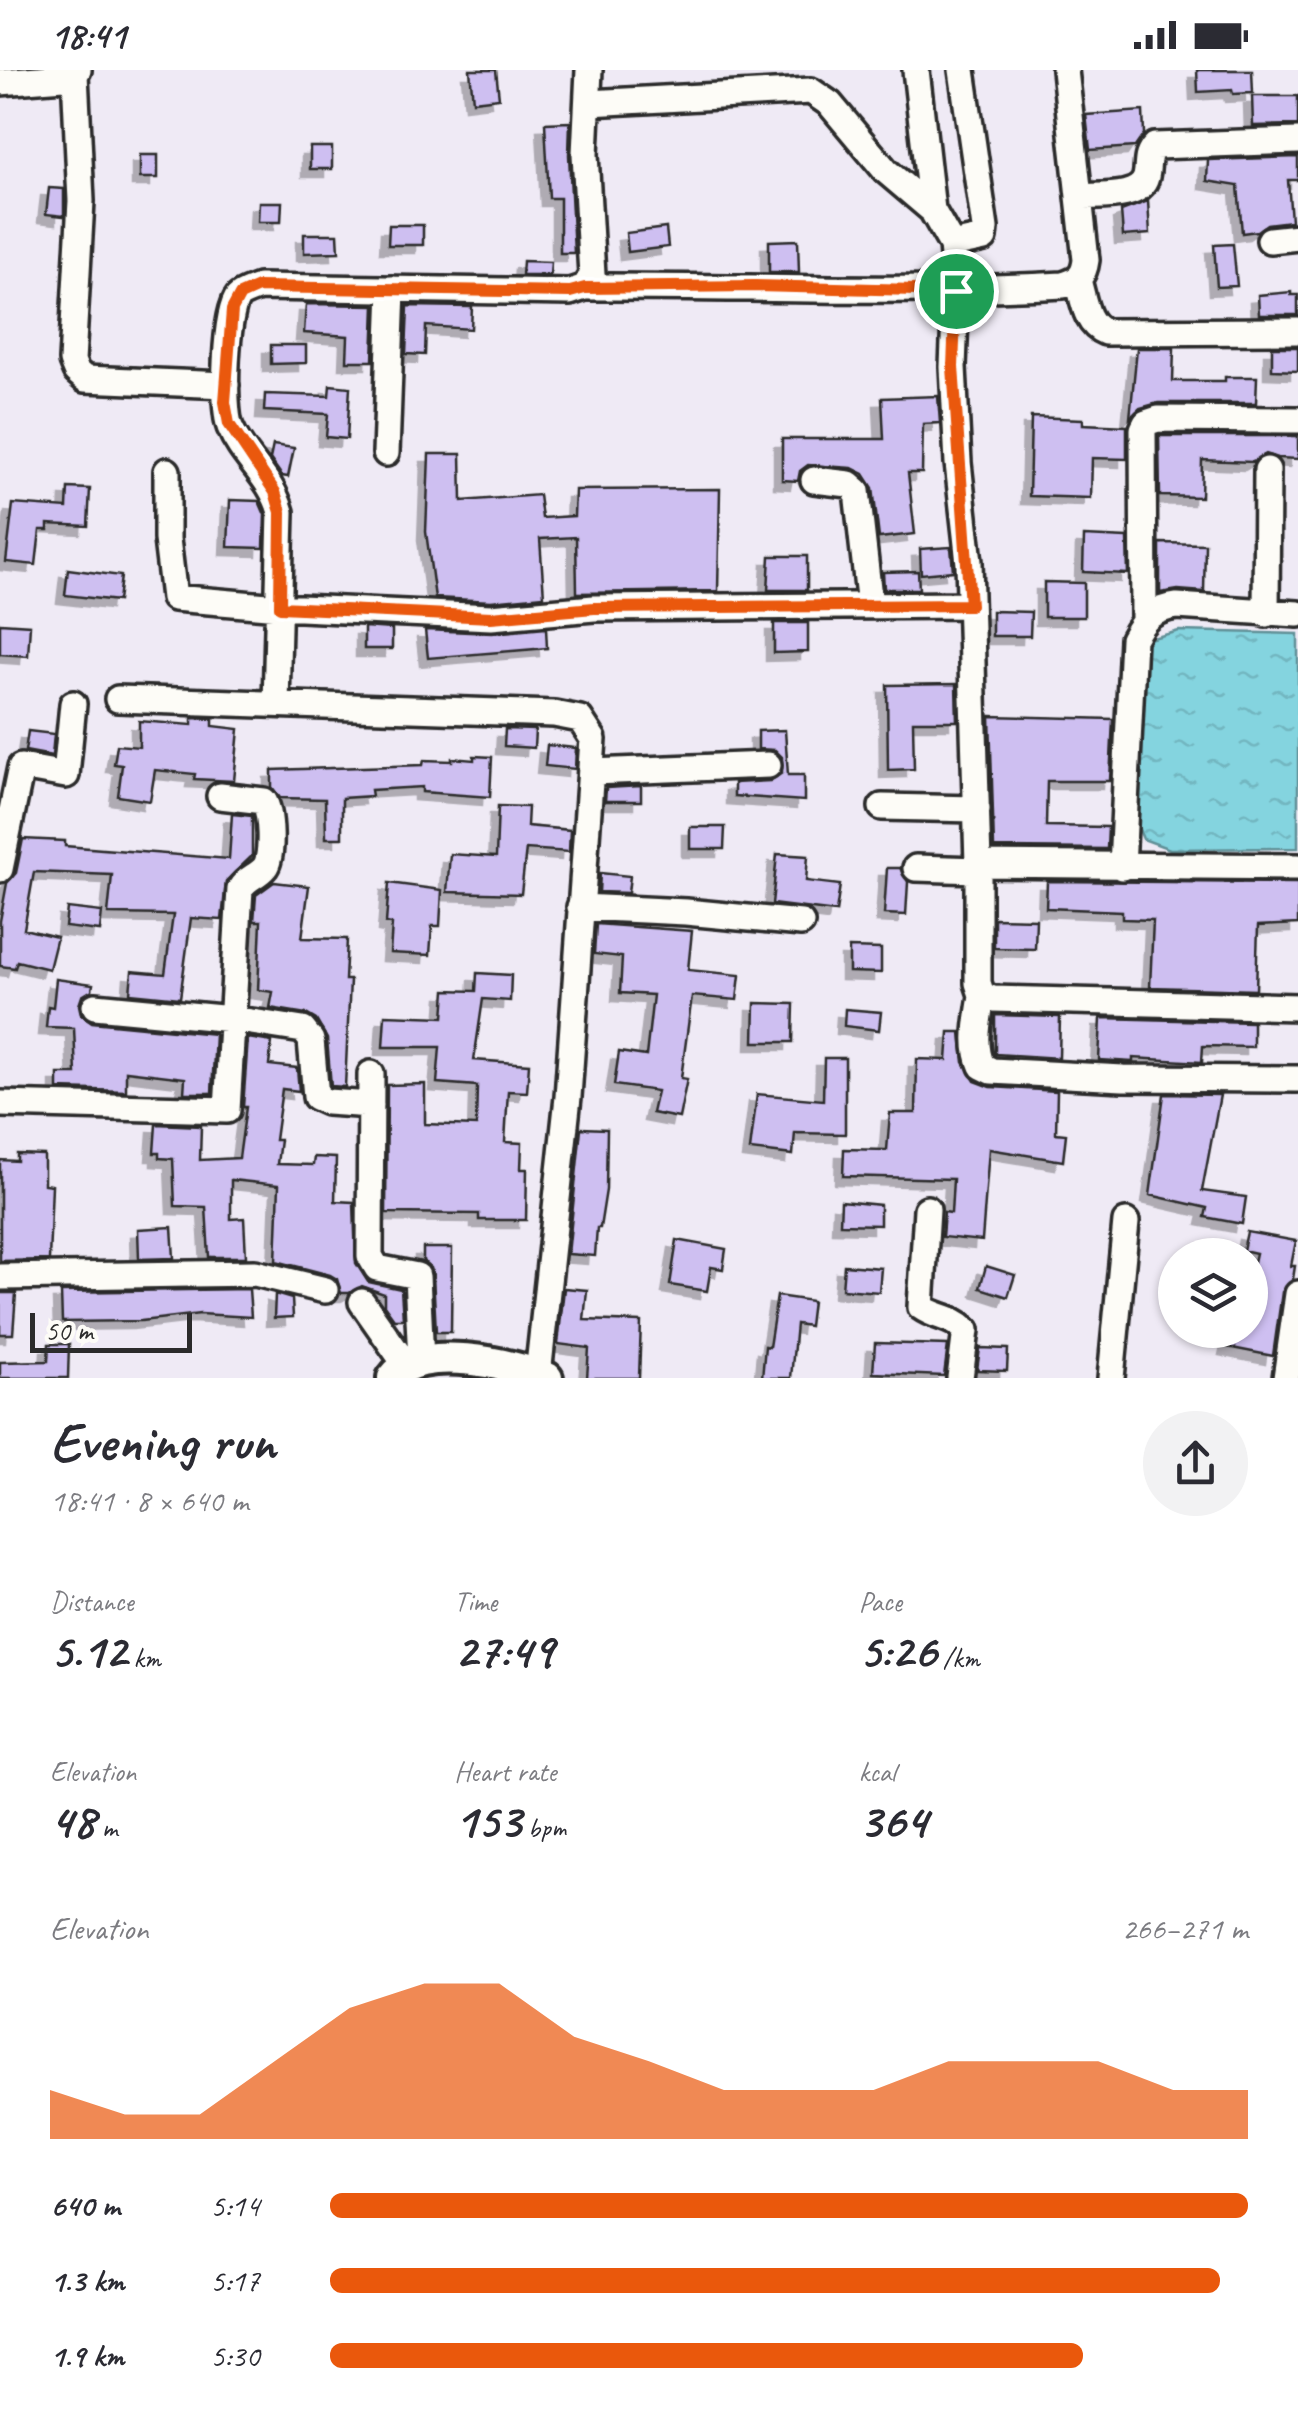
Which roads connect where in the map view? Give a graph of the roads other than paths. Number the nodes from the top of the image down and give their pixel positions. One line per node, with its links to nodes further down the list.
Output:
1 (590, 70): 7 (street)
2 (916, 70): 10 (street)
3 (962, 70): 13 (street)
4 (1065, 70): 9 (street)
5 (76, 72): 6 (street); 19 (street)
6 (0, 82)
7 (589, 103): 10 (street); 15 (street)
8 (1298, 142): 9 (street)
9 (1080, 197): 14 (street)
10 (932, 210): 13 (street)
11 (1298, 238): 12 (street)
12 (1270, 240)
13 (952, 244): 17 (street)
14 (1078, 280): 17 (street); 18 (street)
15 (585, 288): 16 (street); 17 (street)
16 (392, 289): 19 (street); 21 (street)
17 (956, 291): 25 (street)
18 (1298, 331)
19 (226, 385): 27 (street)
20 (1298, 420): 30 (street)
21 (386, 453)
22 (1267, 470): 28 (street)
23 (167, 472): 27 (street)
24 (814, 480): 26 (street)
25 (970, 605): 26 (street); 38 (street)
26 (870, 606): 27 (street)
27 (280, 607): 33 (street)
28 (1266, 614): 29 (street); 30 (street)
29 (1298, 614)
30 (1144, 619): 40 (street)
31 (118, 699): 33 (street)
32 (74, 704): 43 (street)
33 (276, 704): 35 (street)
34 (768, 765): 35 (street)
35 (592, 772): 44 (street)
36 (220, 796): 49 (street)
37 (882, 807): 38 (street)
38 (976, 809): 39 (street)
39 (978, 867): 40 (street); 42 (street); 46 (street)
40 (1122, 867): 41 (street)
41 (1298, 867)
42 (916, 868)
43 (0, 869)
44 (580, 907): 45 (street); 61 (street)
45 (801, 923)
46 (982, 995): 48 (street); 51 (street)
47 (95, 1006): 49 (street)
48 (1298, 1007)
49 (232, 1018): 52 (street); 53 (street)
50 (371, 1074): 53 (street)
51 (1298, 1079)
52 (0, 1104)
53 (371, 1105): 60 (street)
54 (927, 1209): 62 (street)
55 (1126, 1222): 63 (street)
56 (0, 1277): 57 (street)
57 (326, 1290)
58 (1298, 1294): 64 (street)
59 (362, 1302): 60 (street)
60 (407, 1368): 61 (street)
61 (543, 1376)
62 (960, 1378)
63 (1112, 1378)
64 (1286, 1378)

